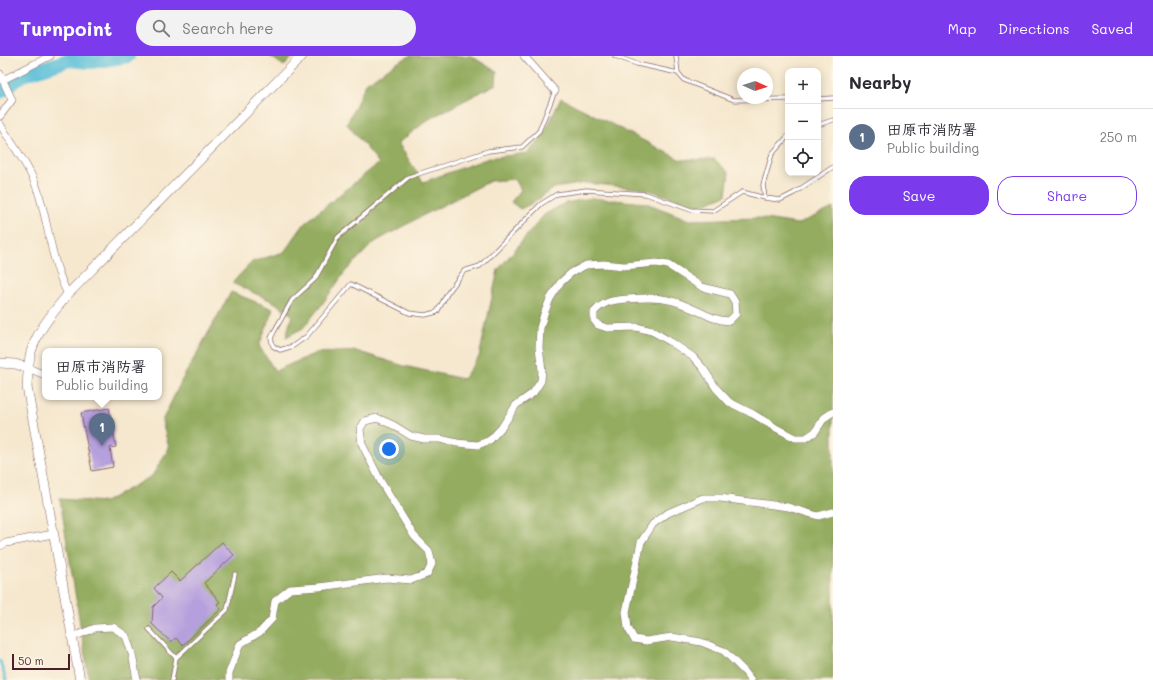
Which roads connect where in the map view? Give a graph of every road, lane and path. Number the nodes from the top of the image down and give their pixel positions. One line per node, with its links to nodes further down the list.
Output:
1 (50, 56): 7 (street)
2 (302, 56): 19 (street)
3 (524, 56): 8 (street)
4 (614, 56): 6 (lane)
5 (676, 56): 6 (lane)
6 (678, 73): 10 (lane)
7 (1, 79): 12 (street)
8 (556, 91): 18 (lane)
9 (833, 98): 11 (lane)
10 (785, 99)
11 (821, 99)
12 (0, 116)
13 (833, 120): 15 (lane)
14 (0, 124): 19 (street)
15 (821, 124)
16 (785, 139): 18 (lane)
17 (833, 167): 18 (lane)
18 (765, 198)
19 (68, 294): 21 (street)
20 (0, 363): 21 (street)
21 (28, 368): 22 (street); 25 (street)
22 (42, 374)
23 (833, 412): 34 (street)
24 (833, 512): 35 (street)
25 (53, 534): 26 (street); 29 (street)
26 (0, 546)
27 (234, 574): 30 (lane)
28 (149, 629): 30 (lane)
29 (73, 637): 31 (street); 32 (street)
30 (176, 658): 33 (lane)
31 (80, 680)
32 (137, 680)
33 (172, 680)
34 (229, 680)
35 (751, 680)

